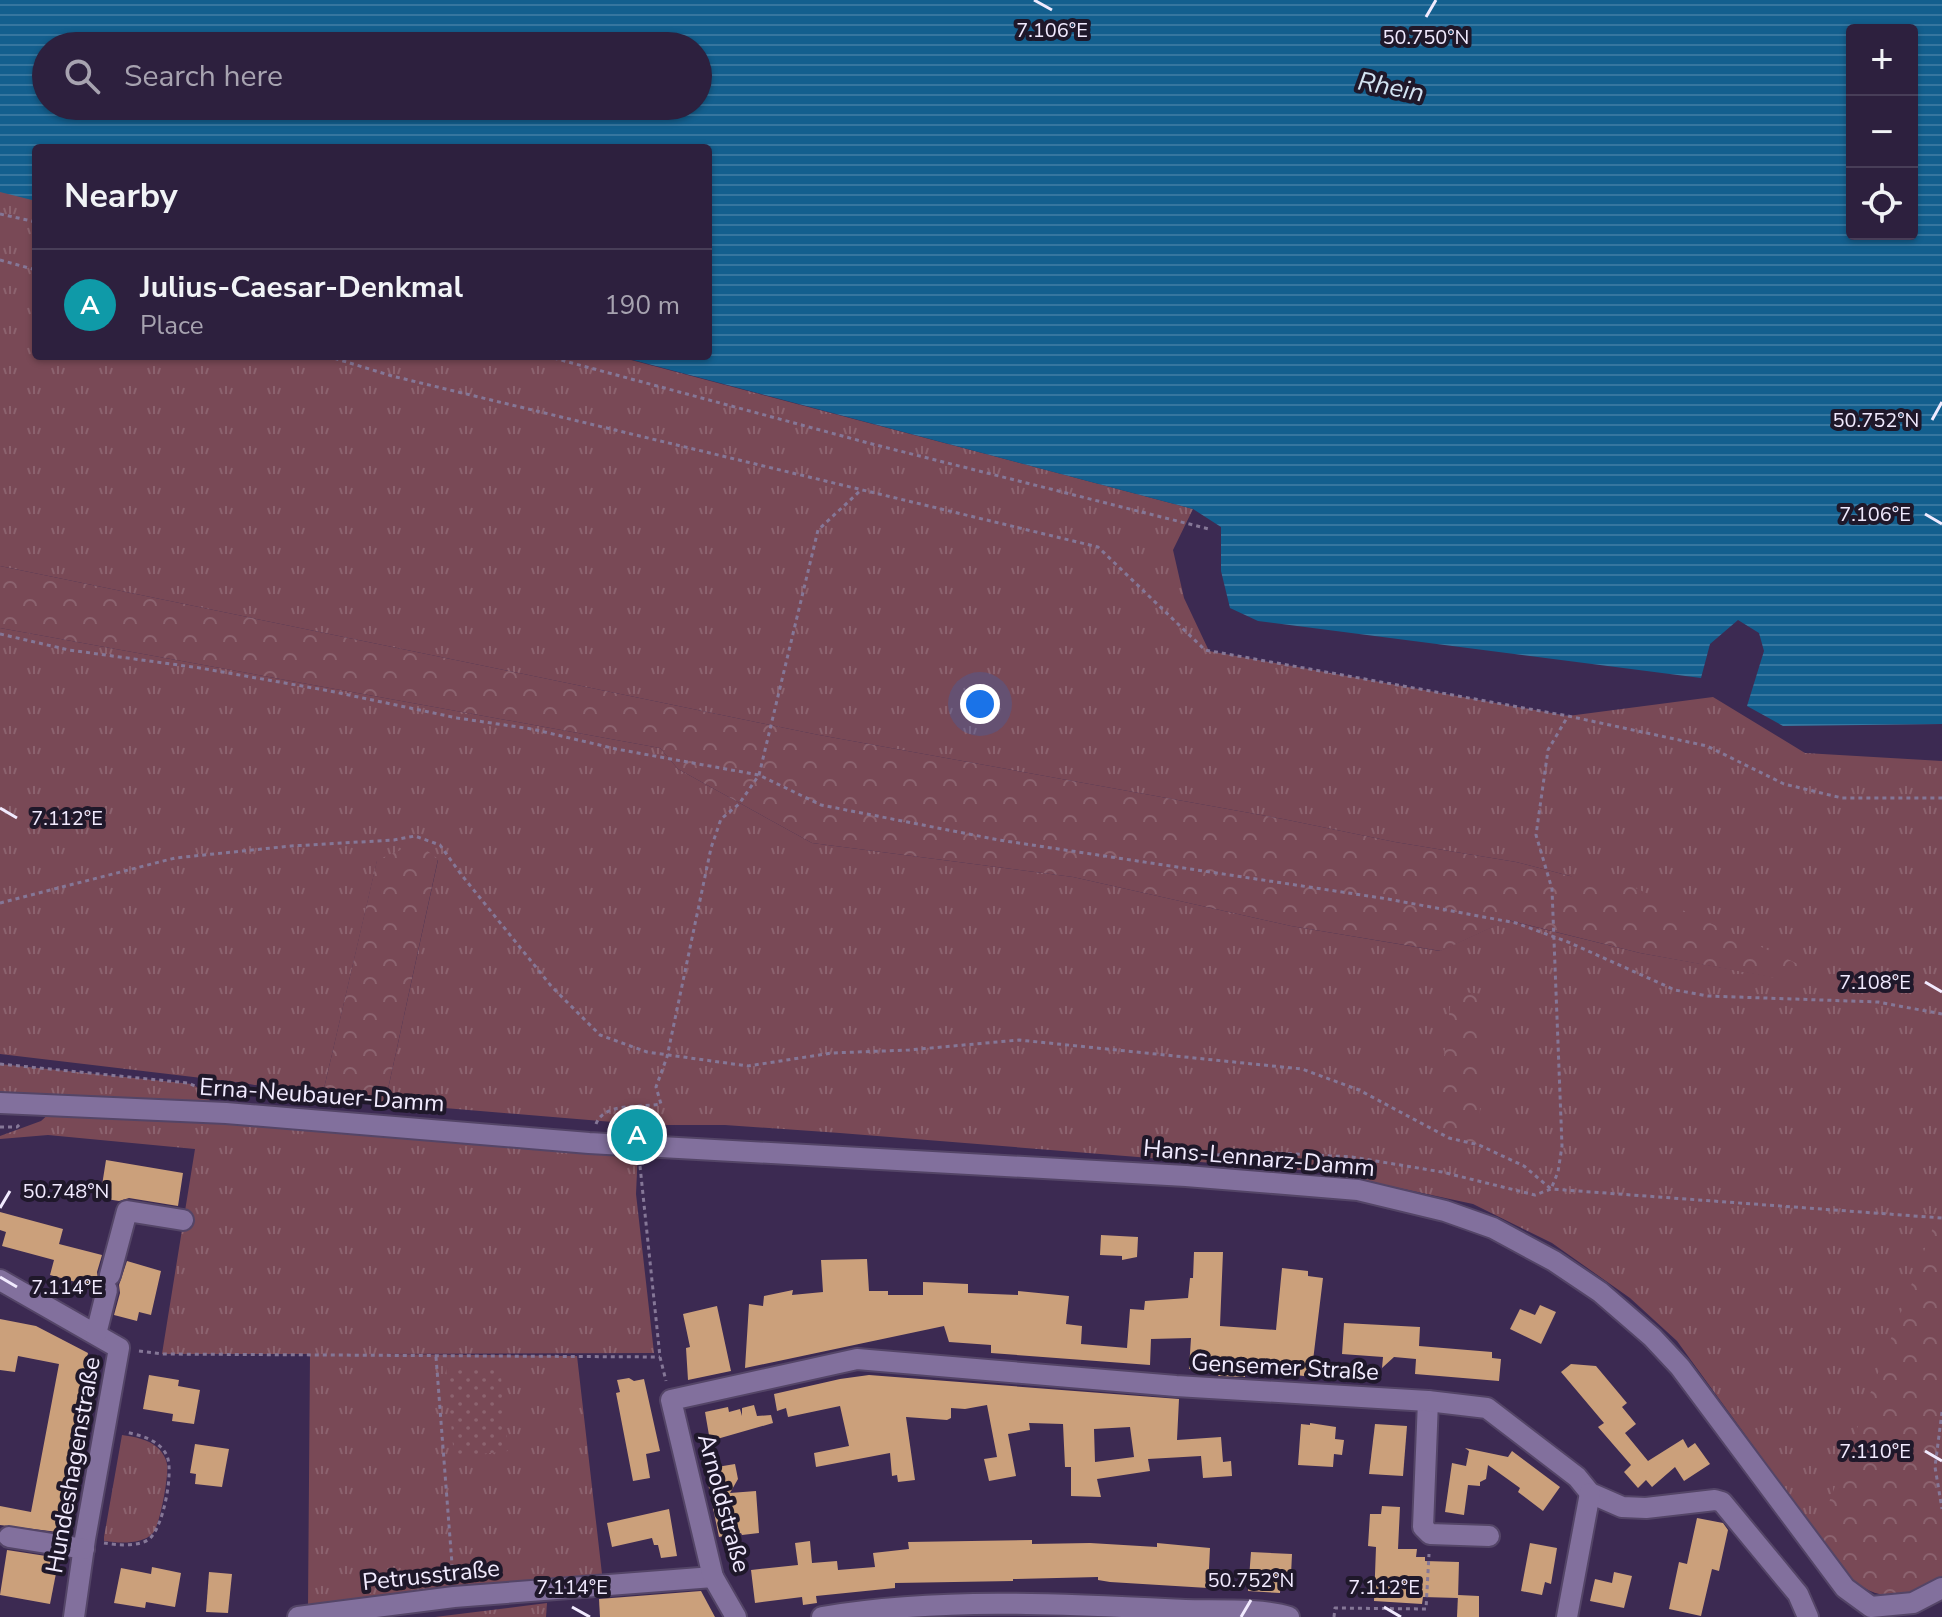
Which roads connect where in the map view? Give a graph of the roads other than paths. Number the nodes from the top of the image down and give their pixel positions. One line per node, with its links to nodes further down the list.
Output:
1 (0, 1103): 2 (street, Erna-Neubauer-Damm)
2 (639, 1146): 13 (street, Hans-Lennarz-Damm)
3 (183, 1220): 5 (street, Hundeshagenstraße)
4 (0, 1280): 5 (street, Hundeshagenstraße)
5 (96, 1334): 11 (street, Hundeshagenstraße)
6 (671, 1400): 7 (street, Gensemer Straße); 12 (street, Arnoldstraße)
7 (1428, 1401): 8 (street, Gensemer Straße); 9 (street)
8 (1590, 1493): 15 (street, Gensemer Straße); 21 (street)
9 (1489, 1536)
10 (9, 1537): 11 (street)
11 (84, 1544): 16 (street, Hundeshagenstraße)
12 (713, 1577): 17 (street, Petrusstraße); 18 (street, Arnoldstraße)
13 (1942, 1588)
14 (1017, 1611): 19 (street); 20 (street)
15 (1808, 1616)
16 (74, 1617)
17 (298, 1617)
18 (736, 1617)
19 (822, 1617)
20 (1289, 1617)
21 (1567, 1617)

